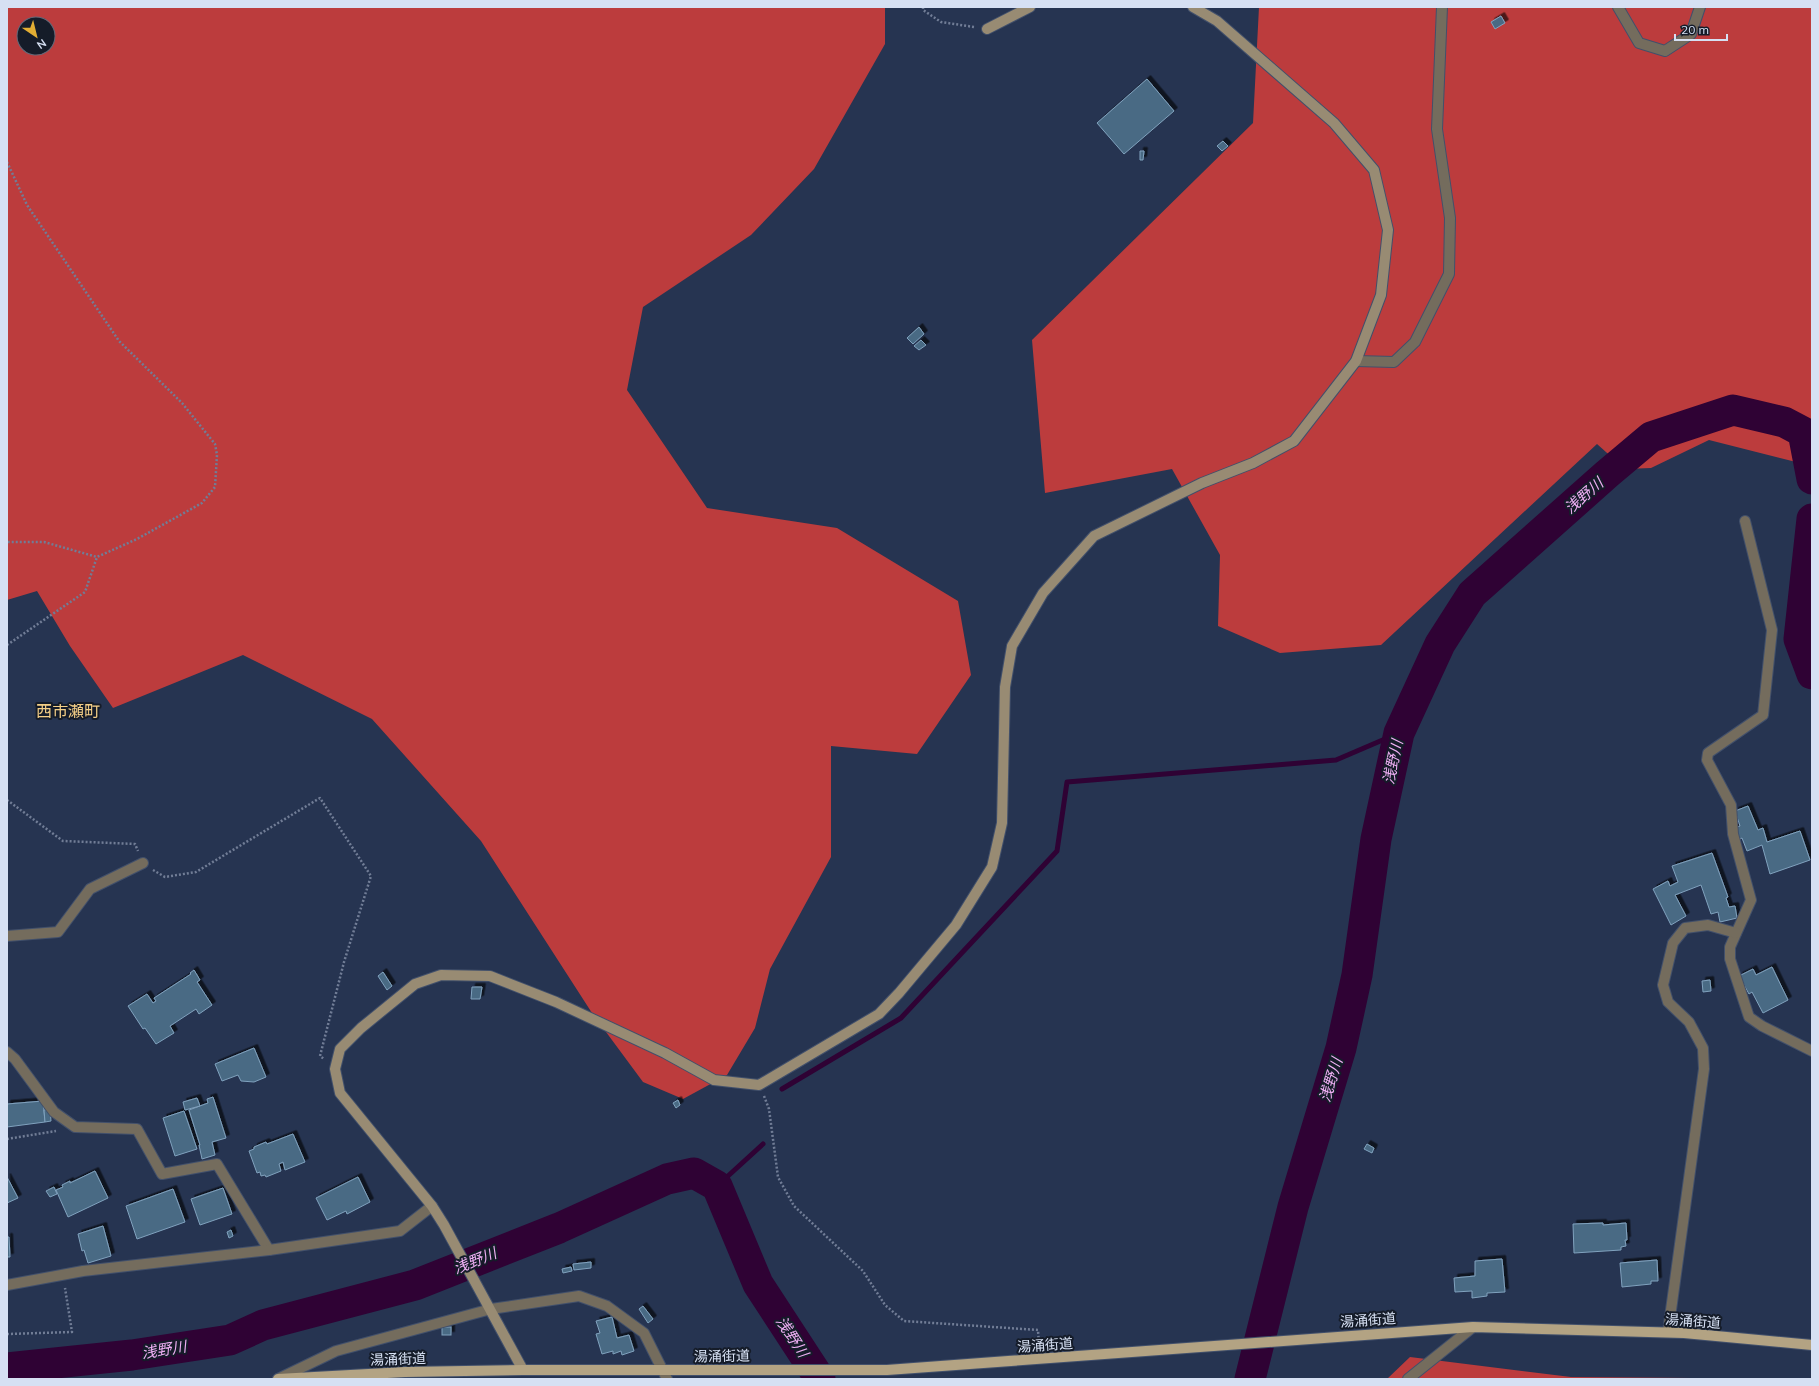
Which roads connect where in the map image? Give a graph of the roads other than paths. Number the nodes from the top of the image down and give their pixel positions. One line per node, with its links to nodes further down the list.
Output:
1 (1030, 7): 6 (street)
2 (1193, 7): 7 (street)
3 (1442, 7): 7 (street)
4 (1618, 7): 5 (street)
5 (1700, 7)
6 (987, 29)
7 (1356, 361): 14 (street)
8 (1746, 521): 10 (street)
9 (143, 863): 11 (street)
10 (1736, 933): 12 (street); 19 (street)
11 (7, 936)
12 (1812, 1050)
13 (7, 1052): 15 (street)
14 (432, 1206): 15 (street); 17 (street)
15 (269, 1250): 16 (street)
16 (7, 1285)
17 (491, 1309): 21 (street); 22 (street); 23 (street)
18 (1473, 1327): 19 (main road, 湯涌街道); 22 (main road, 湯涌街道); 24 (street)
19 (1668, 1332): 20 (main road, 湯涌街道)
20 (1812, 1345)
21 (524, 1370): 22 (main road, 湯涌街道); 23 (main road, 湯涌街道)
22 (665, 1375)
23 (278, 1379)
24 (1408, 1379)

